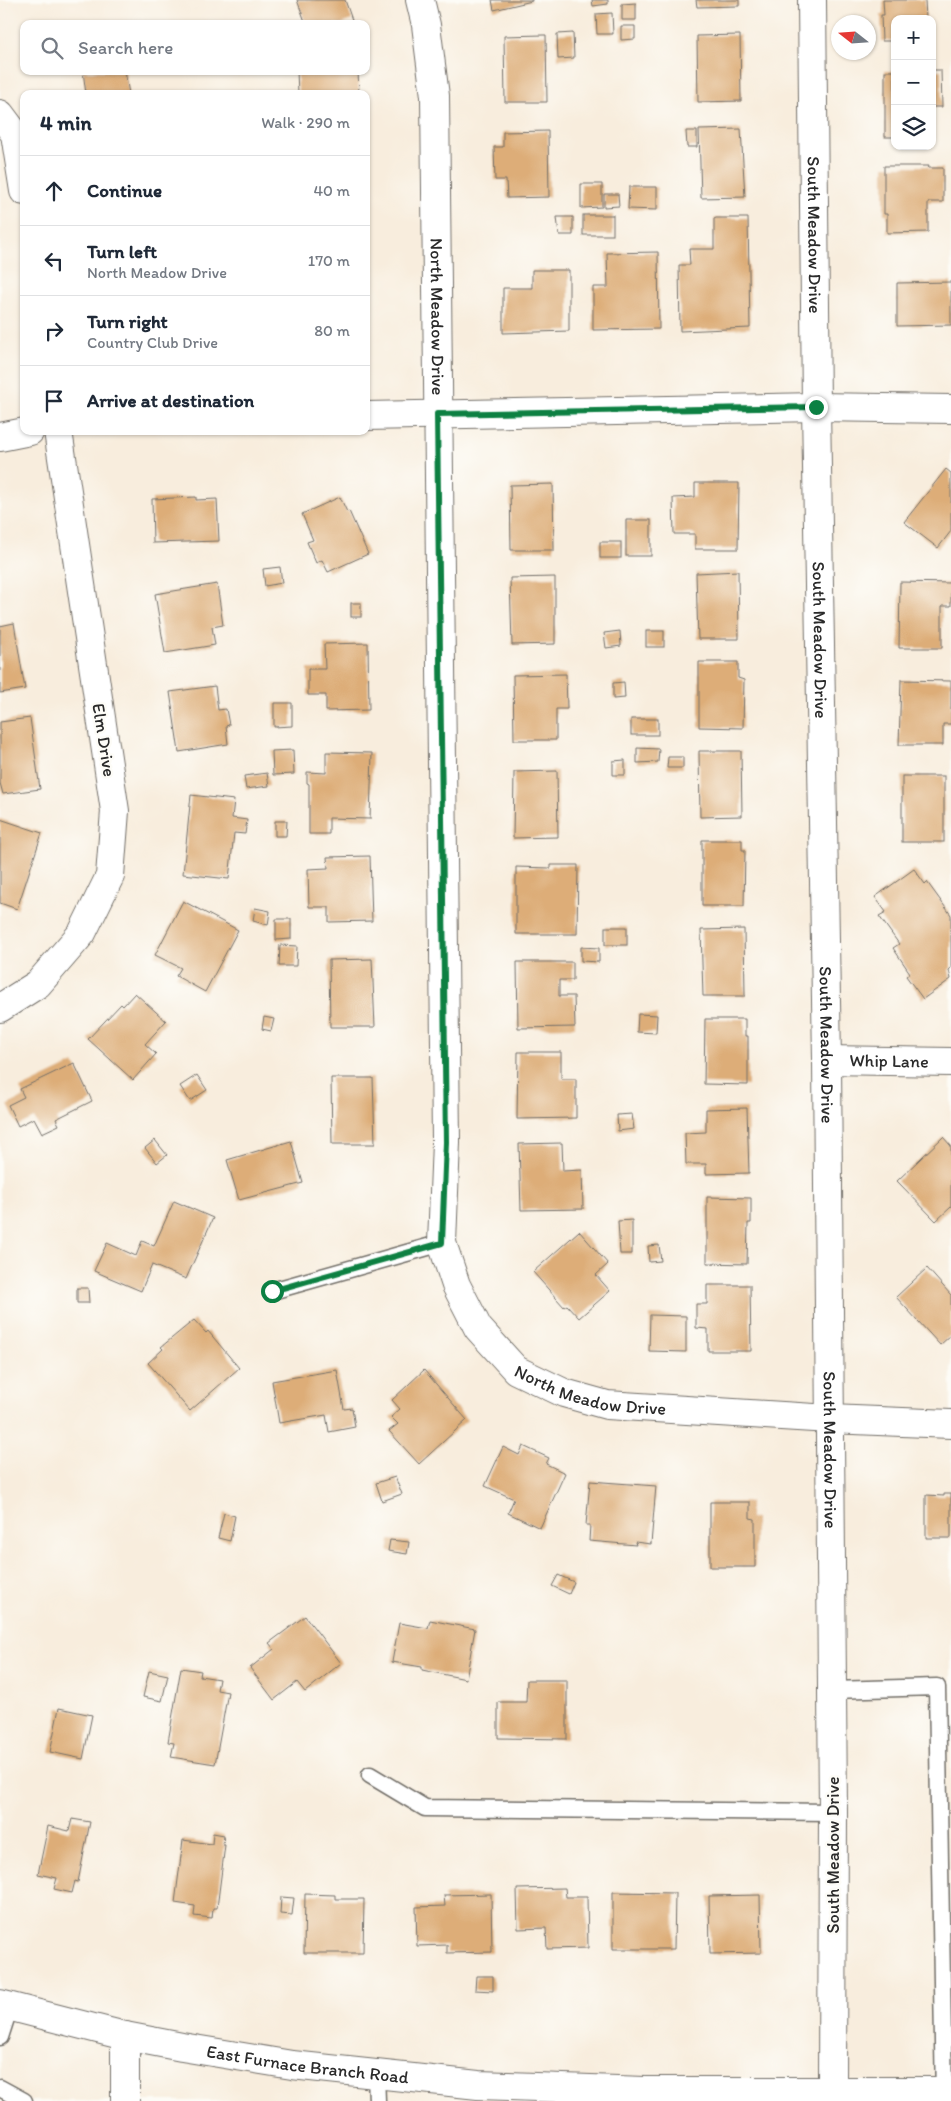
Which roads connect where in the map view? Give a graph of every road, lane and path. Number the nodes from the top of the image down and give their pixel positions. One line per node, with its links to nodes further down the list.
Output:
1 (420, 0): 7 (street, North Meadow Drive)
2 (812, 0): 5 (street, South Meadow Drive)
3 (0, 114): 4 (street)
4 (20, 166)
5 (816, 407): 6 (street); 7 (street); 13 (street, South Meadow Drive)
6 (951, 409)
7 (437, 414): 8 (street); 15 (street, North Meadow Drive)
8 (370, 416)
9 (20, 433): 11 (street)
10 (59, 435): 12 (street, Elm Drive)
11 (0, 437)
12 (0, 1008)
13 (827, 1060): 14 (street, Whip Lane); 17 (street, South Meadow Drive)
14 (951, 1062)
15 (442, 1243): 16 (lane); 17 (street, North Meadow Drive)
16 (272, 1291)
17 (830, 1419): 18 (street, North Meadow Drive); 19 (street, South Meadow Drive)
18 (951, 1424)
19 (832, 1690): 21 (street, South Meadow Drive); 29 (lane)
20 (370, 1775): 21 (lane)
21 (833, 1812): 27 (street, South Meadow Drive)
22 (5, 2005): 23 (street, East Furnace Branch Road); 24 (lane)
23 (125, 2036): 25 (street, East Furnace Branch Road); 34 (street)
24 (0, 2037)
25 (376, 2074): 28 (street, East Furnace Branch Road); 35 (lane)
26 (0, 2088): 33 (lane)
27 (832, 2090): 31 (street, East Furnace Branch Road); 32 (street, East Furnace Branch Road)
28 (538, 2094): 30 (street, East Furnace Branch Road)
29 (947, 2094): 32 (street, East Furnace Branch Road)
30 (645, 2096): 31 (street, East Furnace Branch Road)
31 (749, 2096)
32 (881, 2096)
33 (24, 2101)
34 (125, 2101)
35 (377, 2101)

